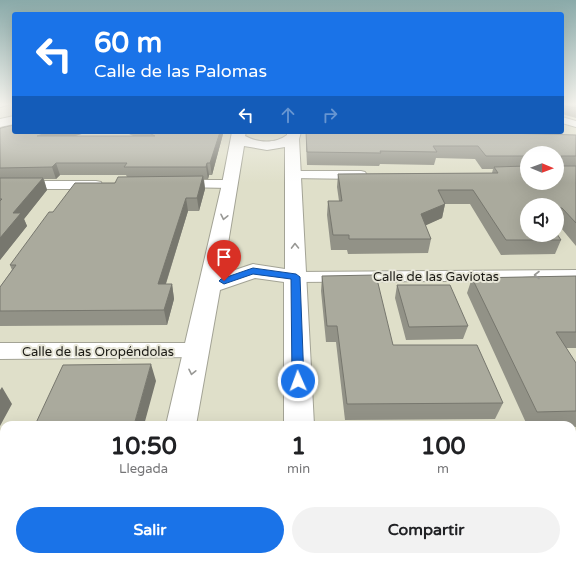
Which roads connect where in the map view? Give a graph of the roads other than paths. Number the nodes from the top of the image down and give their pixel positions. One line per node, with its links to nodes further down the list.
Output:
1 (10, 130): 2 (street)
2 (0, 133)
3 (295, 134): 4 (main road); 5 (main road)
4 (239, 135): 8 (main road)
5 (293, 175): 6 (street); 12 (main road, one-way to 5)
6 (371, 175)
7 (167, 184): 8 (street)
8 (230, 184): 13 (main road, one-way to 13)
9 (0, 185): 10 (street)
10 (111, 185)
11 (576, 275): 12 (street, Calle de las Gaviotas, one-way to 12)
12 (296, 277): 13 (main road); 17 (main road)
13 (210, 286): 14 (main road)
14 (197, 350): 15 (street, Calle de las Oropéndolas); 16 (main road, one-way to 16)
15 (0, 351)
16 (182, 421)
17 (299, 421)

